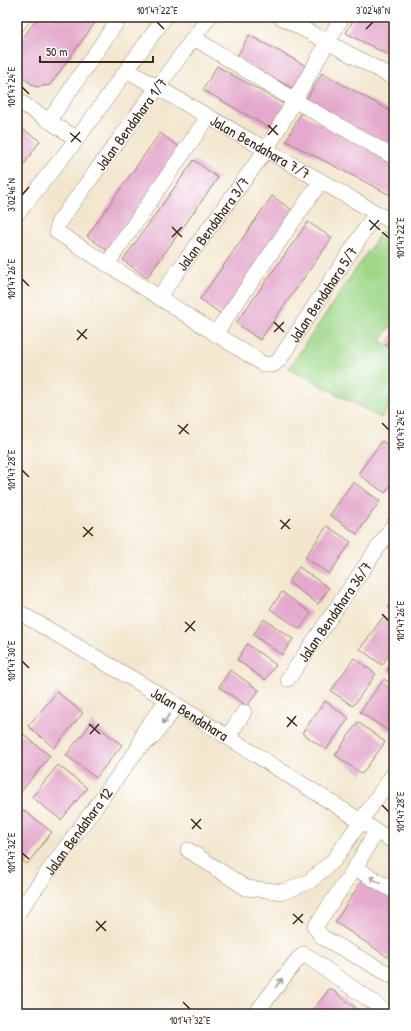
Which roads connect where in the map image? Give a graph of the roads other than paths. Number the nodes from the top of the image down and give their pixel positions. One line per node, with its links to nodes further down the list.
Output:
1 (23, 17): 7 (street)
2 (120, 17): 16 (street)
3 (165, 17): 10 (street)
4 (209, 17): 8 (street, Jalan Bendahara 1/7)
5 (282, 17): 9 (street)
6 (342, 17): 9 (street, Jalan Bendahara 3/7)
7 (17, 25)
8 (194, 38): 12 (street, Jalan Bendahara 1/7); 14 (street)
9 (328, 41): 11 (street); 14 (street, Jalan Bendahara 3/7)
10 (127, 70): 12 (street, Jalan Bendahara 7/7); 17 (street)
11 (394, 78)
12 (158, 88): 15 (street, Jalan Bendahara 7/7); 24 (street, Jalan Bendahara 1/7)
13 (17, 100): 16 (street)
14 (294, 100): 18 (street, Jalan Bendahara 3/7); 19 (street)
15 (208, 117): 18 (street, Jalan Bendahara 7/7); 24 (street)
16 (49, 121): 17 (street)
17 (77, 139): 22 (street)
18 (266, 150): 20 (street, Jalan Bendahara 7/7); 25 (street, Jalan Bendahara 3/7)
19 (394, 157)
20 (321, 181): 21 (street, Jalan Bendahara 7/7); 26 (street)
21 (376, 213): 23 (street, Jalan Bendahara 7/7); 26 (street, Jalan Bendahara 5/7)
22 (17, 214)
23 (394, 223)
24 (106, 264): 25 (street)
25 (159, 297): 26 (street)
26 (215, 334)
27 (394, 524): 29 (street, Jalan Bendahara 36/7)
28 (17, 611): 30 (street, Jalan Bendahara)
29 (288, 679)
30 (172, 702): 32 (street, Jalan Bendahara); 40 (street, Jalan Bendahara 12)
31 (244, 712): 32 (street)
32 (228, 737): 34 (street, Jalan Bendahara)
33 (394, 773): 34 (street)
34 (361, 820): 35 (street, Jalan Bendahara); 37 (street)
35 (376, 831): 36 (street, Jalan Bendahara); 38 (street)
36 (394, 842)
37 (188, 850)
38 (355, 868): 39 (street, one-way to 38); 41 (street)
39 (394, 891)
40 (17, 914)
41 (394, 977)
42 (255, 1014): 43 (street, one-way to 43)
43 (390, 1014)

